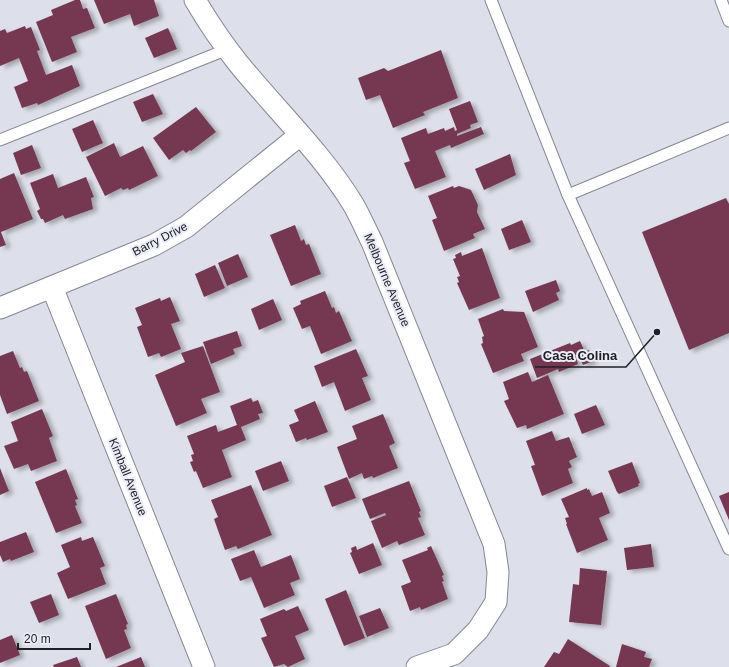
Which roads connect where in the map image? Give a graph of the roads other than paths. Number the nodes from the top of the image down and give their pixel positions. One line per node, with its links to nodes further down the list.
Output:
1 (195, 0): 5 (street, Melbourne Avenue)
2 (491, 0): 9 (lane)
3 (721, 0): 4 (lane)
4 (729, 21)
5 (228, 49): 7 (street, Melbourne Avenue); 8 (lane)
6 (729, 128): 9 (lane)
7 (300, 134): 10 (street, Barry Drive); 14 (street, Melbourne Avenue)
8 (0, 140)
9 (568, 195): 12 (lane)
10 (52, 287): 11 (street, Barry Drive); 13 (street, Kimball Avenue)
11 (0, 308)
12 (729, 549)
13 (204, 667)
14 (417, 667)

